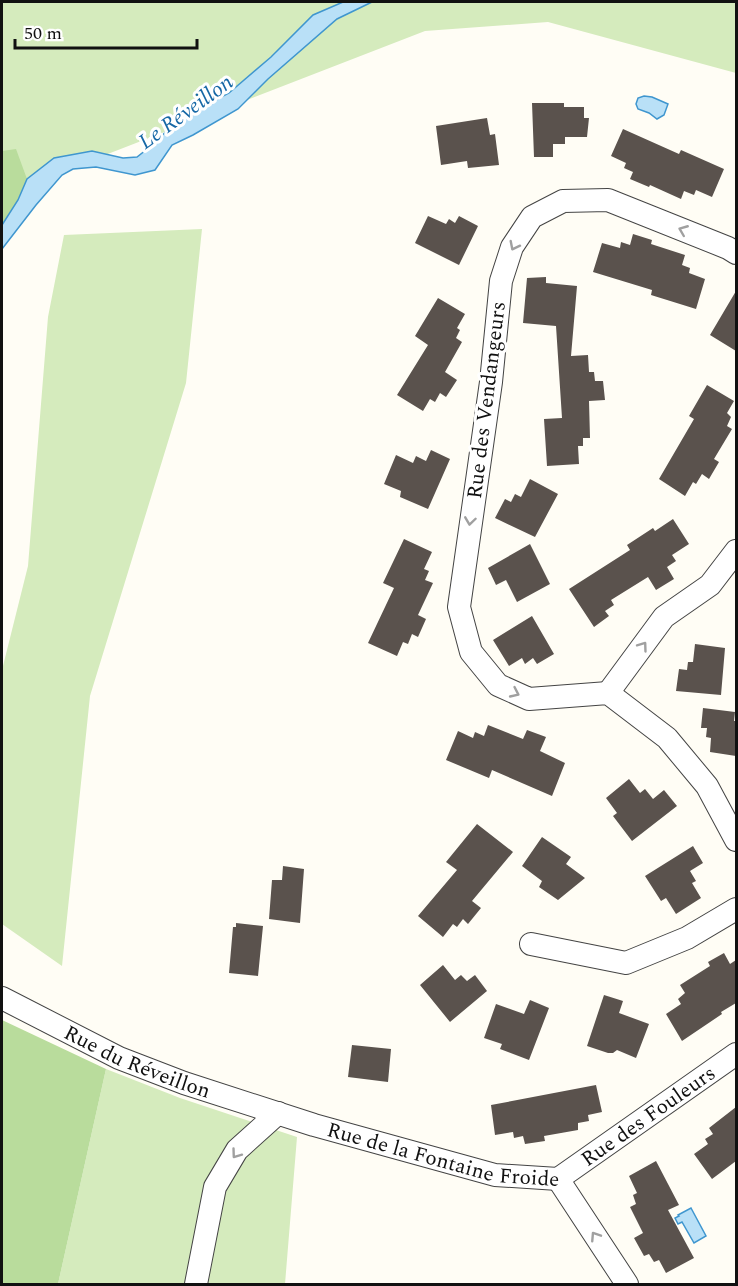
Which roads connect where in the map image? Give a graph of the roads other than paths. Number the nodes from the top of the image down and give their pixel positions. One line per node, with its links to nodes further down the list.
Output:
1 (736, 253): 3 (street, Rue des Vendangeurs, one-way to 3)
2 (736, 551): 3 (street, one-way to 2)
3 (608, 693): 4 (street)
4 (736, 840)
5 (736, 909): 6 (street)
6 (531, 944)
7 (2, 998): 9 (street, Rue du Réveillon)
8 (736, 1054): 10 (street, Rue des Fouleurs)
9 (278, 1113): 10 (street, Rue de la Fontaine Froide); 11 (street, one-way to 11)
10 (558, 1179): 12 (street, Rue de la Fontaine Froide, one-way to 10)
11 (196, 1284)
12 (627, 1284)

